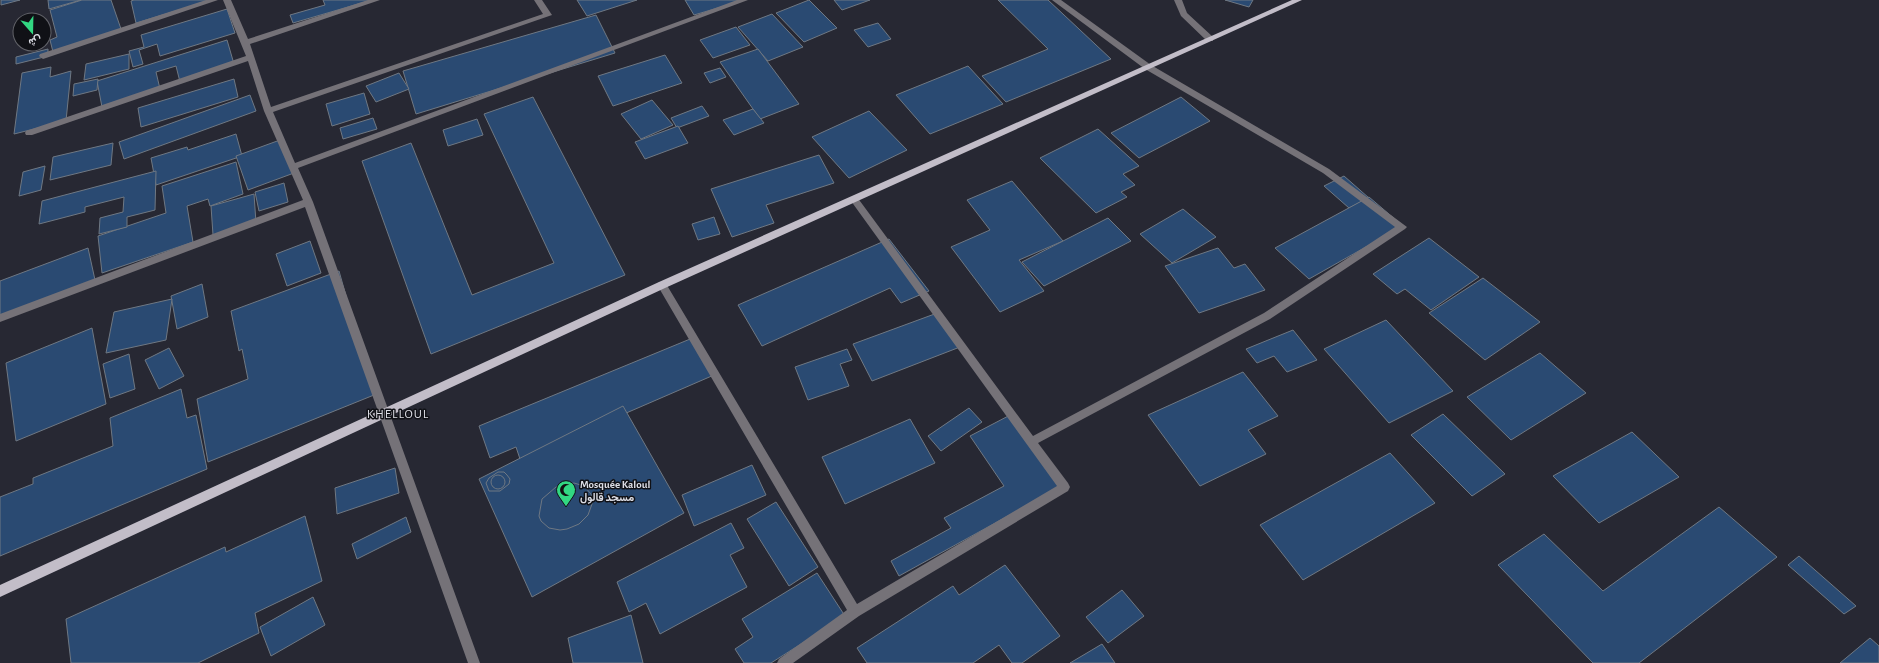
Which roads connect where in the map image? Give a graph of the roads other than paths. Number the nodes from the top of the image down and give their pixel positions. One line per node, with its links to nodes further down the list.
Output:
1 (214, 0): 11 (street)
2 (227, 0): 10 (street)
3 (376, 0): 10 (street)
4 (538, 0): 14 (street)
5 (744, 0): 16 (street)
6 (1056, 0): 13 (street)
7 (1178, 0): 9 (street)
8 (1298, 0): 9 (main road)
9 (1210, 39): 13 (main road)
10 (245, 42): 12 (street)
11 (43, 56)
12 (251, 57): 14 (street); 15 (street)
13 (1148, 67): 17 (main road); 22 (street)
14 (268, 111): 16 (street)
15 (29, 133)
16 (292, 167): 18 (street)
17 (854, 199): 19 (main road); 22 (street)
18 (308, 202): 20 (street); 21 (street)
19 (662, 285): 21 (main road); 24 (street)
20 (0, 318)
21 (384, 413): 23 (main road); 25 (street)
22 (1031, 442): 24 (street)
23 (0, 591)
24 (855, 612): 26 (street)
25 (474, 663)
26 (783, 663)

